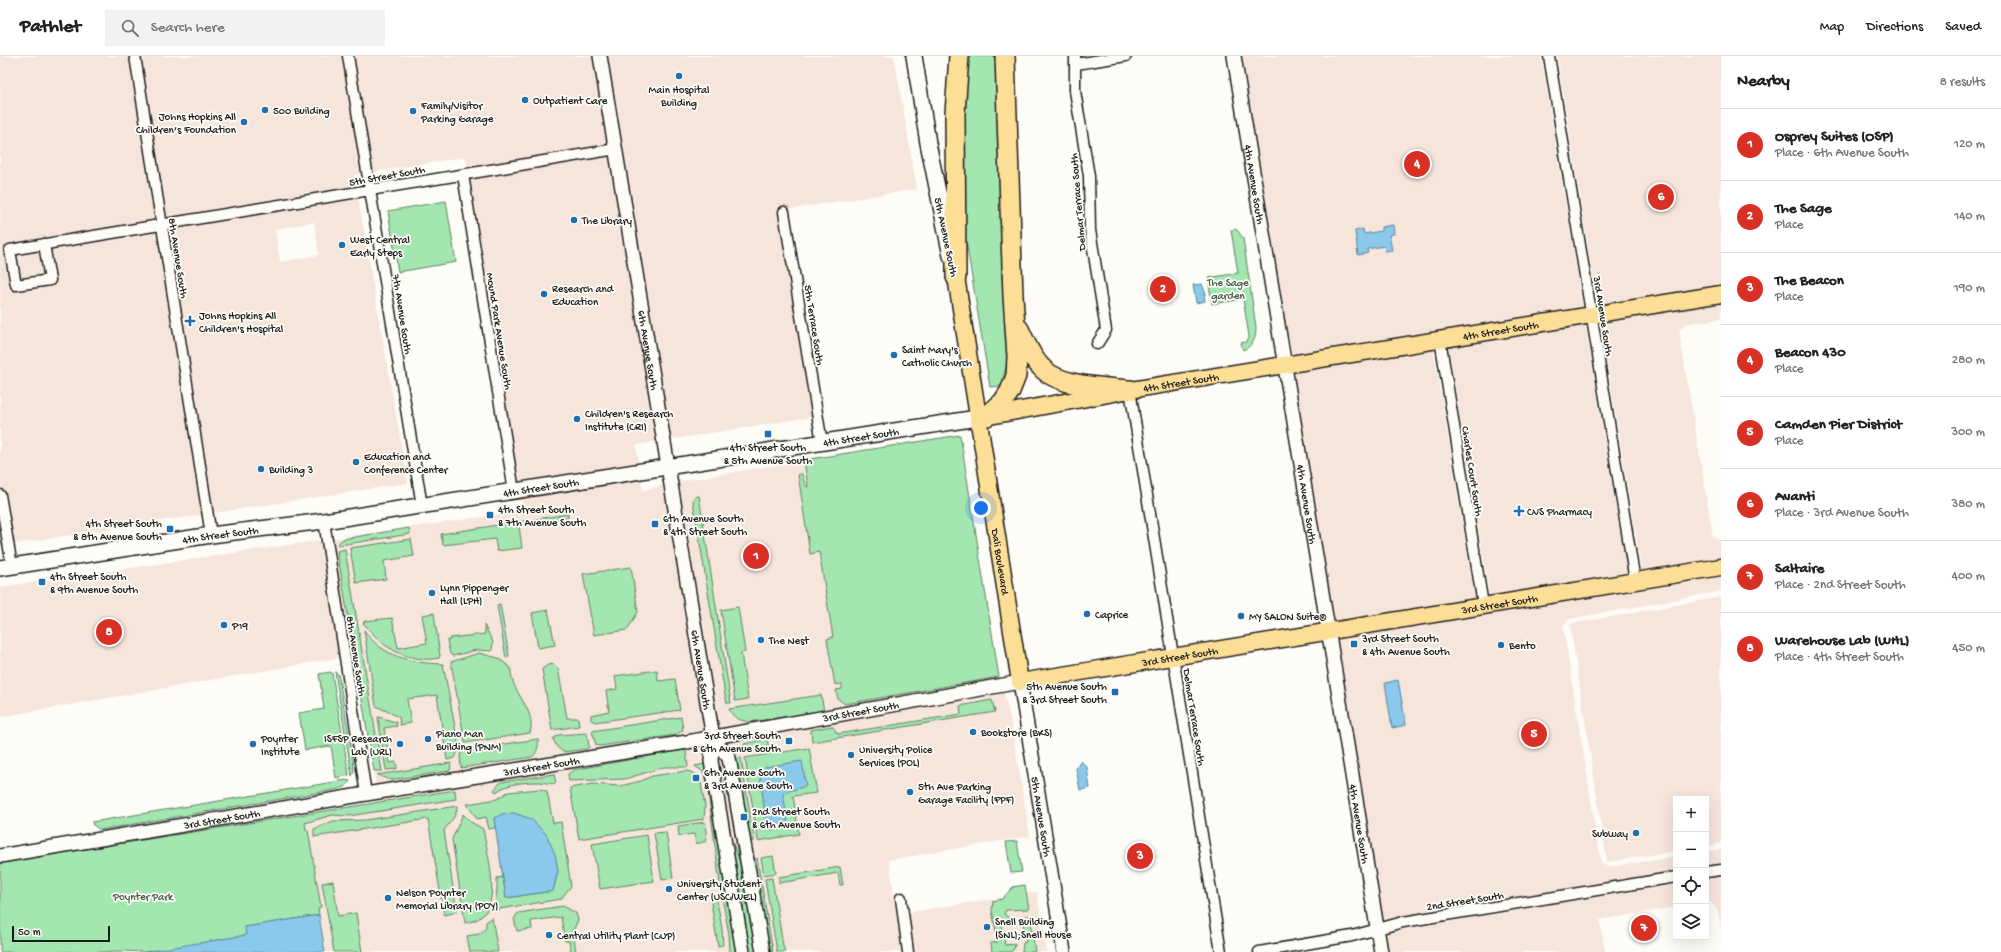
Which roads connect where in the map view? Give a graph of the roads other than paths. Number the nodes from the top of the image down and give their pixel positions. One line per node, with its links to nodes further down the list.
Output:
1 (135, 56): 15 (street, 8th Avenue South)
2 (348, 56): 13 (street, 7th Avenue South)
3 (600, 56): 11 (street, 6th Avenue South)
4 (914, 56): 17 (main road, 5th Avenue South)
5 (959, 56): 17 (highway)
6 (1005, 56): 20 (highway)
7 (1126, 56): 10 (street)
8 (1234, 56): 23 (street, 4th Avenue South)
9 (1549, 56): 19 (street, 3rd Avenue South)
10 (1076, 60): 22 (street, Delmar Terrace South)
11 (616, 149): 12 (street, 5th Street South); 27 (street, 6th Avenue South)
12 (463, 175): 13 (street, 5th Street South); 28 (street, Mound Park Avenue South)
13 (371, 190): 15 (street, 5th Street South); 30 (street, 7th Avenue South)
14 (784, 212): 26 (street, 5th Terrace South)
15 (162, 225): 16 (street, 5th Street South); 32 (street, 8th Avenue South)
16 (44, 244): 16 (street, 5th Street South)
17 (956, 277): 25 (main road, 5th Avenue South)
18 (1721, 294): 19 (main road, 4th Street South)
19 (1592, 315): 21 (main road, 4th Street South); 35 (street, 3rd Avenue South)
20 (1015, 318): 24 (highway); 25 (highway)
21 (1440, 340): 23 (main road, 4th Street South); 36 (street, Charles Court South)
22 (1097, 344)
23 (1284, 365): 24 (main road, 4th Street South); 37 (street, 4th Avenue South)
24 (1130, 390): 25 (main road, 4th Street South); 38 (street, Delmar Terrace South)
25 (982, 417): 26 (main road, 4th Street South); 39 (main road, Dali Boulevard)
26 (822, 443): 27 (main road, 4th Street South)
27 (669, 468): 28 (main road, 4th Street South); 40 (street, 6th Avenue South)
28 (514, 491): 30 (main road, 4th Street South)
29 (0, 495): 34 (street)
30 (422, 506): 31 (main road, 4th Street South)
31 (324, 521): 32 (main road, 4th Street South); 41 (street, 8th Avenue South)
32 (211, 535): 34 (main road, 4th Street South)
33 (1721, 566): 35 (main road, 3rd Street South)
34 (6, 567)
35 (1635, 581): 36 (main road, 3rd Street South)
36 (1483, 605): 37 (main road, 3rd Street South)
37 (1328, 631): 38 (main road, 3rd Street South); 47 (street, 4th Avenue South)
38 (1173, 656): 39 (main road, 3rd Street South); 52 (street, Delmar Terrace South)
39 (1020, 682): 40 (street, 3rd Street South); 51 (street, 5th Avenue South)
40 (712, 738): 41 (street, 3rd Street South); 48 (street, 6th Avenue South); 49 (street)
41 (366, 794): 42 (street, 3rd Street South)
42 (0, 856)
43 (1721, 870): 44 (street)
44 (1709, 872)
45 (1673, 877): 47 (street, 2nd Street South)
46 (900, 898): 50 (street)
47 (1377, 930): 53 (street, 2nd Street South); 54 (street, 4th Avenue South)
48 (742, 952)
49 (763, 952)
50 (908, 952)
51 (1064, 952)
52 (1221, 952)
53 (1259, 952)
54 (1381, 952)

